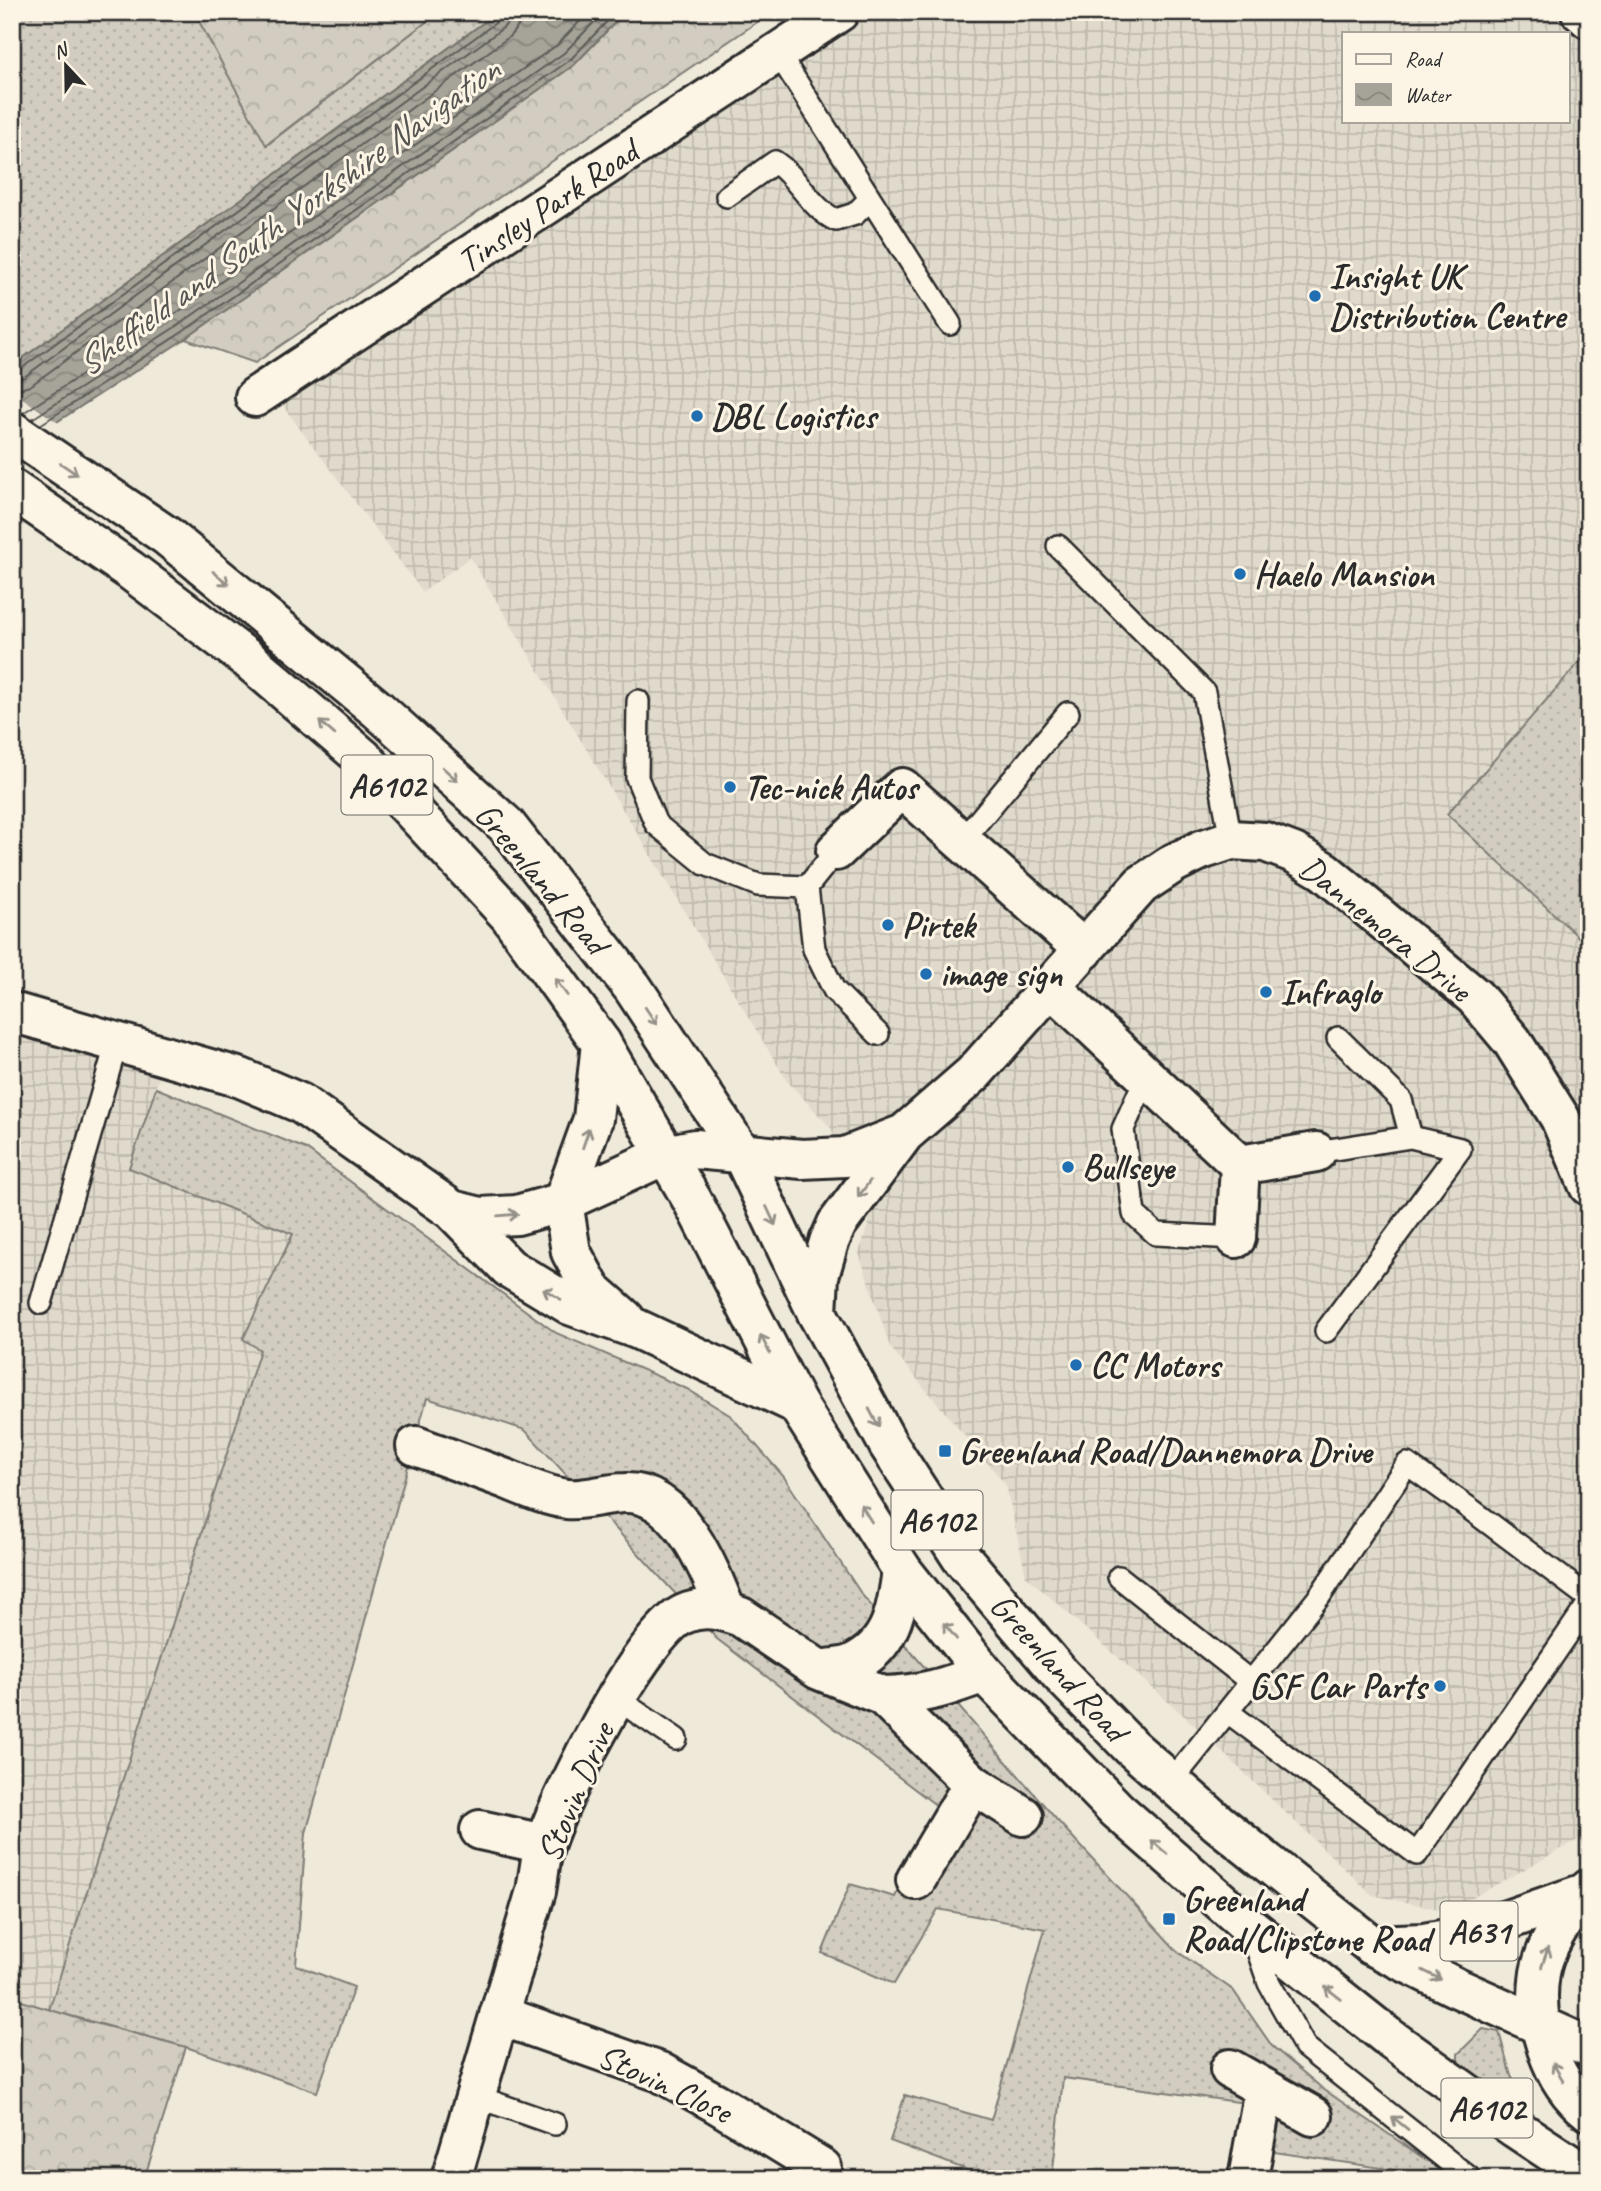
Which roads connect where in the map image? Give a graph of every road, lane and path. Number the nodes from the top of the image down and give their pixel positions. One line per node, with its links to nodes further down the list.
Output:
1 (839, 12): 4 (main road, Tinsley Park Road)
2 (1581, 12): 3 (main road)
3 (1589, 19)
4 (778, 53): 6 (lane); 8 (main road, Tinsley Park Road)
5 (727, 196): 6 (lane)
6 (870, 199): 7 (lane)
7 (950, 324)
8 (255, 397)
9 (12, 431): 29 (main road, Greenland Road / A6102, one-way to 29)
10 (12, 489): 24 (main road, Greenland Road / A6102, one-way to 10)
11 (1058, 546): 14 (lane)
12 (638, 701): 17 (lane)
13 (1068, 713): 15 (lane)
14 (1231, 840): 18 (main road, Dannemora Drive); 32 (main road, Dannemora Drive)
15 (962, 841): 16 (main road); 18 (main road)
16 (836, 851): 17 (lane)
17 (807, 887): 21 (lane)
18 (1084, 950): 19 (main road, Dannemora Drive)
19 (1051, 987): 25 (main road); 26 (main road, Dannemora Drive)
20 (12, 1012): 23 (main road)
21 (878, 1034)
22 (1338, 1038): 27 (lane)
23 (117, 1042): 34 (main road); 36 (lane)
24 (601, 1043): 30 (main road, Greenland Road / A6102); 33 (main road, one-way to 24)
25 (1146, 1077): 31 (main road); 35 (lane)
26 (904, 1133): 29 (main road, Dannemora Drive); 37 (main road, Dannemora Drive, one-way to 37)
27 (1411, 1137): 28 (lane); 39 (lane)
28 (1315, 1152): 31 (main road)
29 (742, 1154): 30 (main road); 37 (main road, Greenland Road / A6102, one-way to 37)
30 (665, 1155): 33 (main road); 40 (main road, Greenland Road / A6102, one-way to 30)
31 (1240, 1166): 35 (main road)
32 (1589, 1186)
33 (563, 1202): 34 (main road, one-way to 33); 38 (main road)
34 (452, 1210): 38 (main road, one-way to 34)
35 (1236, 1238)
36 (41, 1303)
37 (817, 1313): 53 (main road, Greenland Road / A6102, one-way to 53)
38 (638, 1329): 40 (main road)
39 (1326, 1331)
40 (797, 1405): 42 (main road, Greenland Road / A6102, one-way to 40)
41 (416, 1446): 45 (main road)
42 (902, 1570): 46 (main road); 47 (main road, Greenland Road / A6102, one-way to 42)
43 (1119, 1577): 48 (lane)
44 (1589, 1601): 48 (lane); 51 (lane)
45 (726, 1611): 46 (main road, Stovin Drive); 50 (main road, Stovin Drive)
46 (819, 1670): 49 (main road, Stovin Drive)
47 (984, 1673): 49 (main road, Stovin Drive); 60 (main road, Greenland Road / A6102, one-way to 47)
48 (1251, 1682): 51 (lane)
49 (883, 1696): 54 (main road, Stovin Drive)
50 (616, 1698): 52 (lane); 57 (main road, Stovin Drive)
51 (1228, 1712): 53 (lane)
52 (676, 1739)
53 (1171, 1782): 61 (main road, Greenland Road / A6102)
54 (973, 1784): 55 (main road, Stovin Drive); 58 (main road)
55 (1023, 1816)
56 (480, 1830): 57 (main road)
57 (544, 1844): 62 (main road, Stovin Drive)
58 (916, 1881)
59 (1586, 1892): 61 (main road, A631); 63 (main road, A631, one-way to 59)
60 (1249, 1926): 72 (main road, Greenland Road / A6102, one-way to 60); 75 (lane, one-way to 60)
61 (1371, 1945): 63 (main road, Greenland Road / A6102, one-way to 63)
62 (499, 2015): 67 (main road, Stovin Drive); 71 (main road, Stovin Close)
63 (1541, 2025): 64 (main road, Greenland Road / A6102); 68 (main road, A631, one-way to 63)
64 (1589, 2047)
65 (1230, 2069): 66 (main road)
66 (1264, 2088): 69 (main road); 74 (main road)
67 (475, 2096): 70 (lane); 73 (main road, Stovin Drive)
68 (1589, 2110)
69 (1313, 2116)
70 (555, 2124)
71 (822, 2168)
72 (1589, 2177)
73 (451, 2179)
74 (1248, 2179)
75 (1471, 2179)

